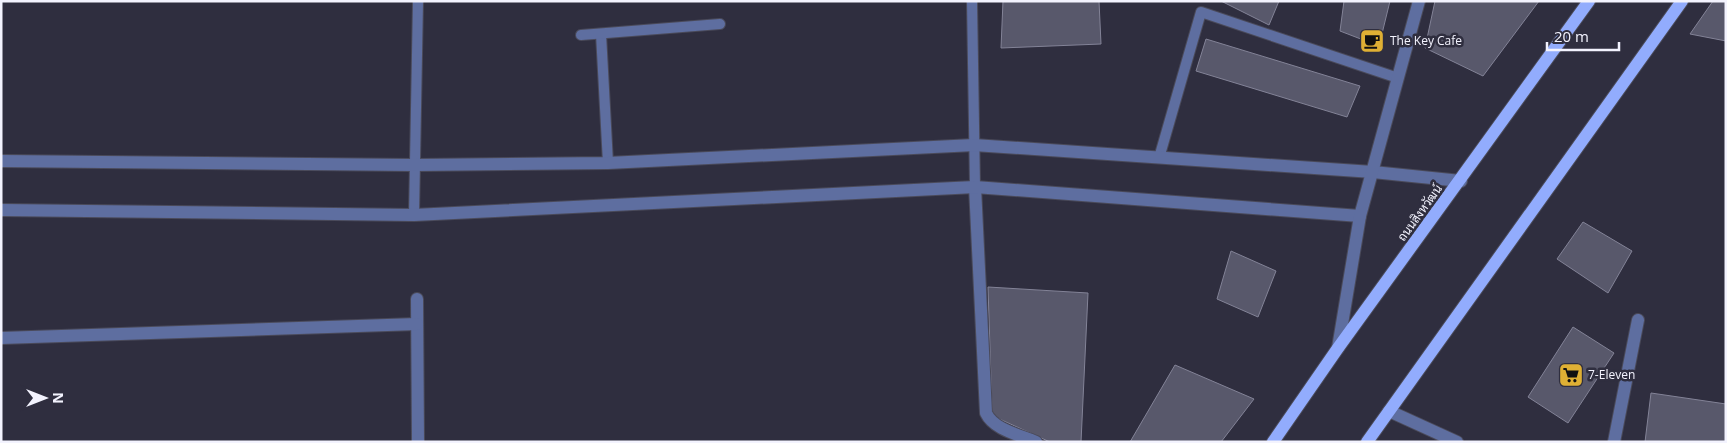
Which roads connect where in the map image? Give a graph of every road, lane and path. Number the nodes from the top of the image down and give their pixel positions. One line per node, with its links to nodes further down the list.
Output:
1 (418, 1): 14 (lane)
2 (972, 1): 10 (lane)
3 (1418, 1): 9 (street)
4 (1589, 1): 16 (main road, ถนนสิงหวัฒน์)
5 (1682, 1): 26 (main road)
6 (720, 24): 7 (lane)
7 (601, 34): 8 (lane); 13 (lane)
8 (581, 35)
9 (1398, 78): 11 (lane); 15 (street)
10 (974, 145): 11 (street); 13 (street); 17 (lane)
11 (1159, 158): 15 (street)
12 (1, 161): 14 (street)
13 (608, 163): 14 (street)
14 (415, 165): 19 (lane)
15 (1373, 172): 16 (street); 20 (street)
16 (1461, 180): 25 (main road, ถนนสิงหวัฒน์)
17 (976, 187): 19 (street); 20 (street); 28 (street)
18 (1, 210): 19 (street)
19 (414, 215)
20 (1360, 216): 25 (street)
21 (417, 299): 23 (street)
22 (1638, 320): 32 (street)
23 (417, 324): 24 (street); 27 (street)
24 (1, 338)
25 (1338, 348): 29 (main road, ถนนสิงหวัฒน์)
26 (1389, 411): 30 (main road); 31 (street)
27 (418, 442)
28 (1036, 442)
29 (1273, 442)
30 (1367, 442)
31 (1457, 442)
32 (1614, 442)

